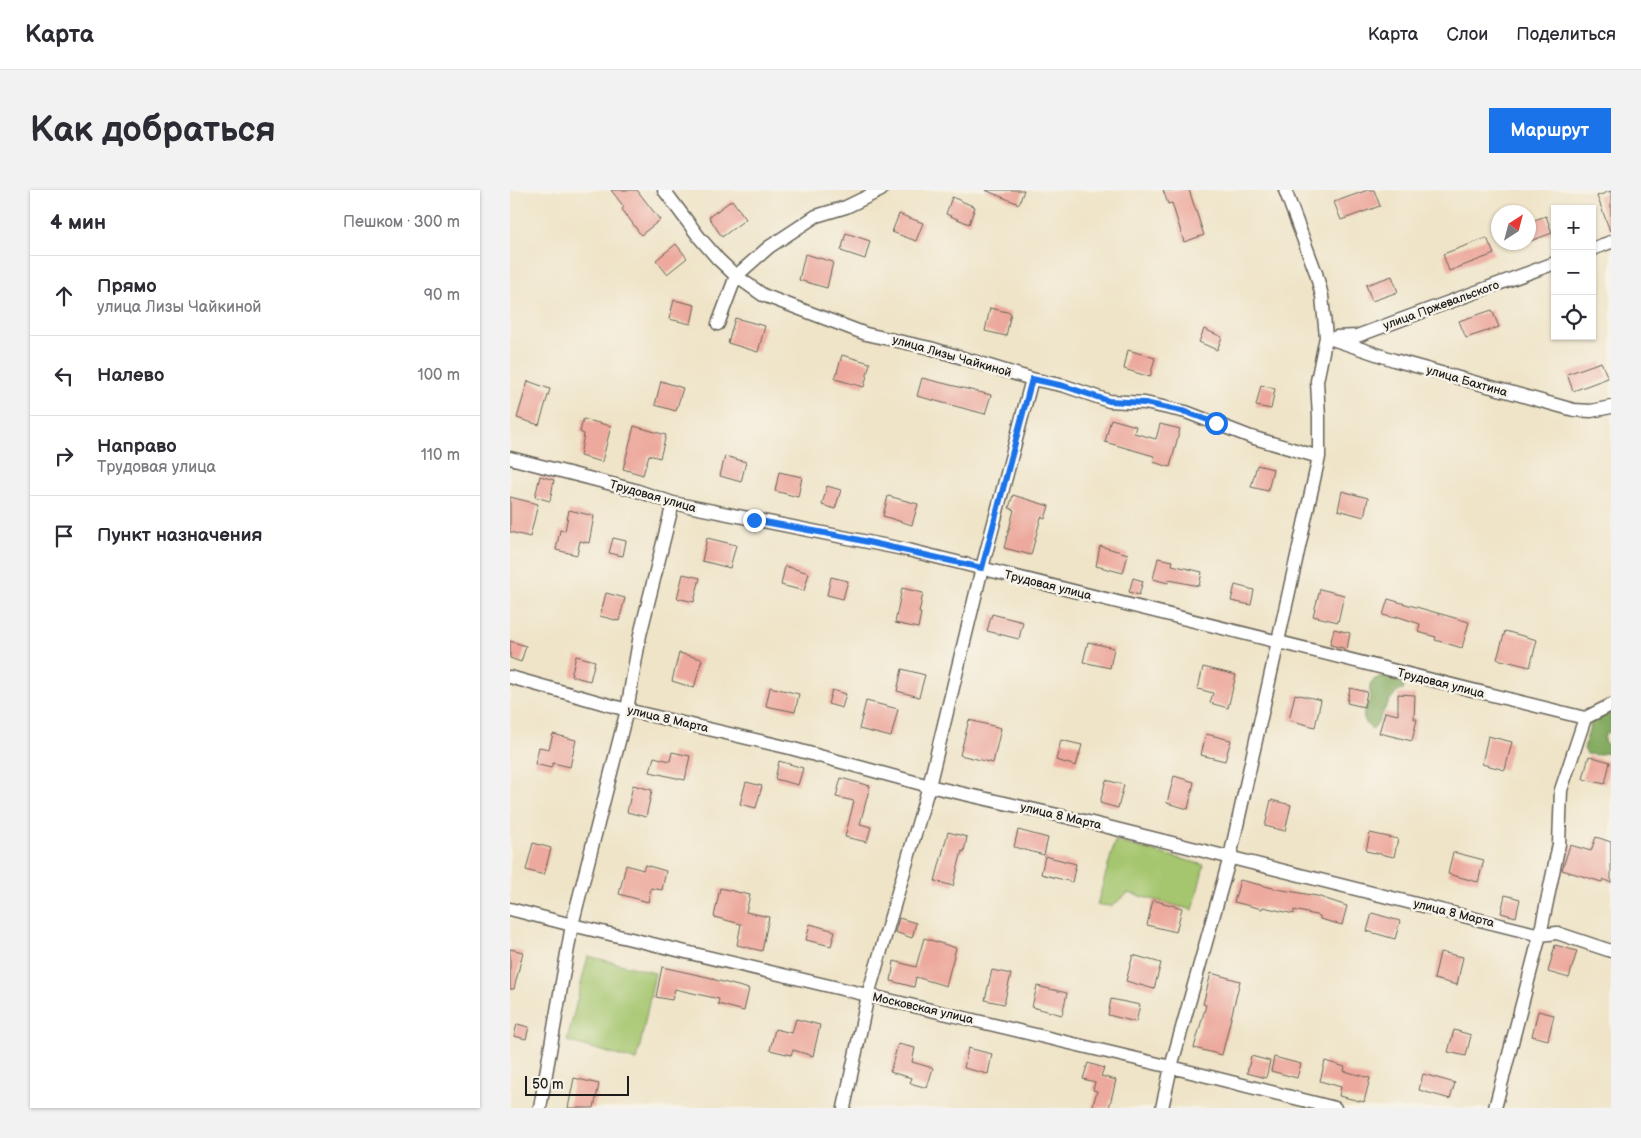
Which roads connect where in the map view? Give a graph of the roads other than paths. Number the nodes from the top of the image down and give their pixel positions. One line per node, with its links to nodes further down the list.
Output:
1 (664, 190): 7 (street, улица Лизы Чайкиной)
2 (881, 190): 7 (street)
3 (1289, 191): 9 (street)
4 (1611, 242): 5 (street)
5 (1596, 247)
6 (1551, 263): 9 (street, улица Пржевальского)
7 (736, 276): 8 (street); 10 (street, улица Лизы Чайкиной)
8 (718, 324)
9 (1326, 337): 11 (street, улица Бахтина); 12 (street)
10 (1032, 379): 12 (street, улица Лизы Чайкиной); 15 (street)
11 (1611, 407)
12 (1319, 457): 16 (street)
13 (510, 458): 14 (street, Трудовая улица)
14 (673, 503): 15 (street, Трудовая улица); 19 (street)
15 (982, 568): 16 (street, Трудовая улица); 21 (street)
16 (1277, 643): 20 (street, Трудовая улица); 22 (street)
17 (510, 677): 19 (street, улица 8 Марта)
18 (1611, 705): 20 (street)
19 (627, 710): 21 (street, улица 8 Марта); 24 (street)
20 (1584, 718): 25 (street)
21 (928, 786): 22 (street, улица 8 Марта); 27 (street)
22 (1230, 857): 25 (street, улица 8 Марта); 28 (street)
23 (510, 909): 24 (street, Московская улица)
24 (572, 925): 27 (street, Московская улица); 29 (street)
25 (1540, 935): 26 (street, улица 8 Марта); 33 (street)
26 (1611, 951)
27 (868, 995): 28 (street, Московская улица); 30 (street)
28 (1171, 1066): 31 (street); 32 (street, Московская улица)
29 (540, 1108)
30 (844, 1108)
31 (1162, 1108)
32 (1335, 1108)
33 (1495, 1108)

